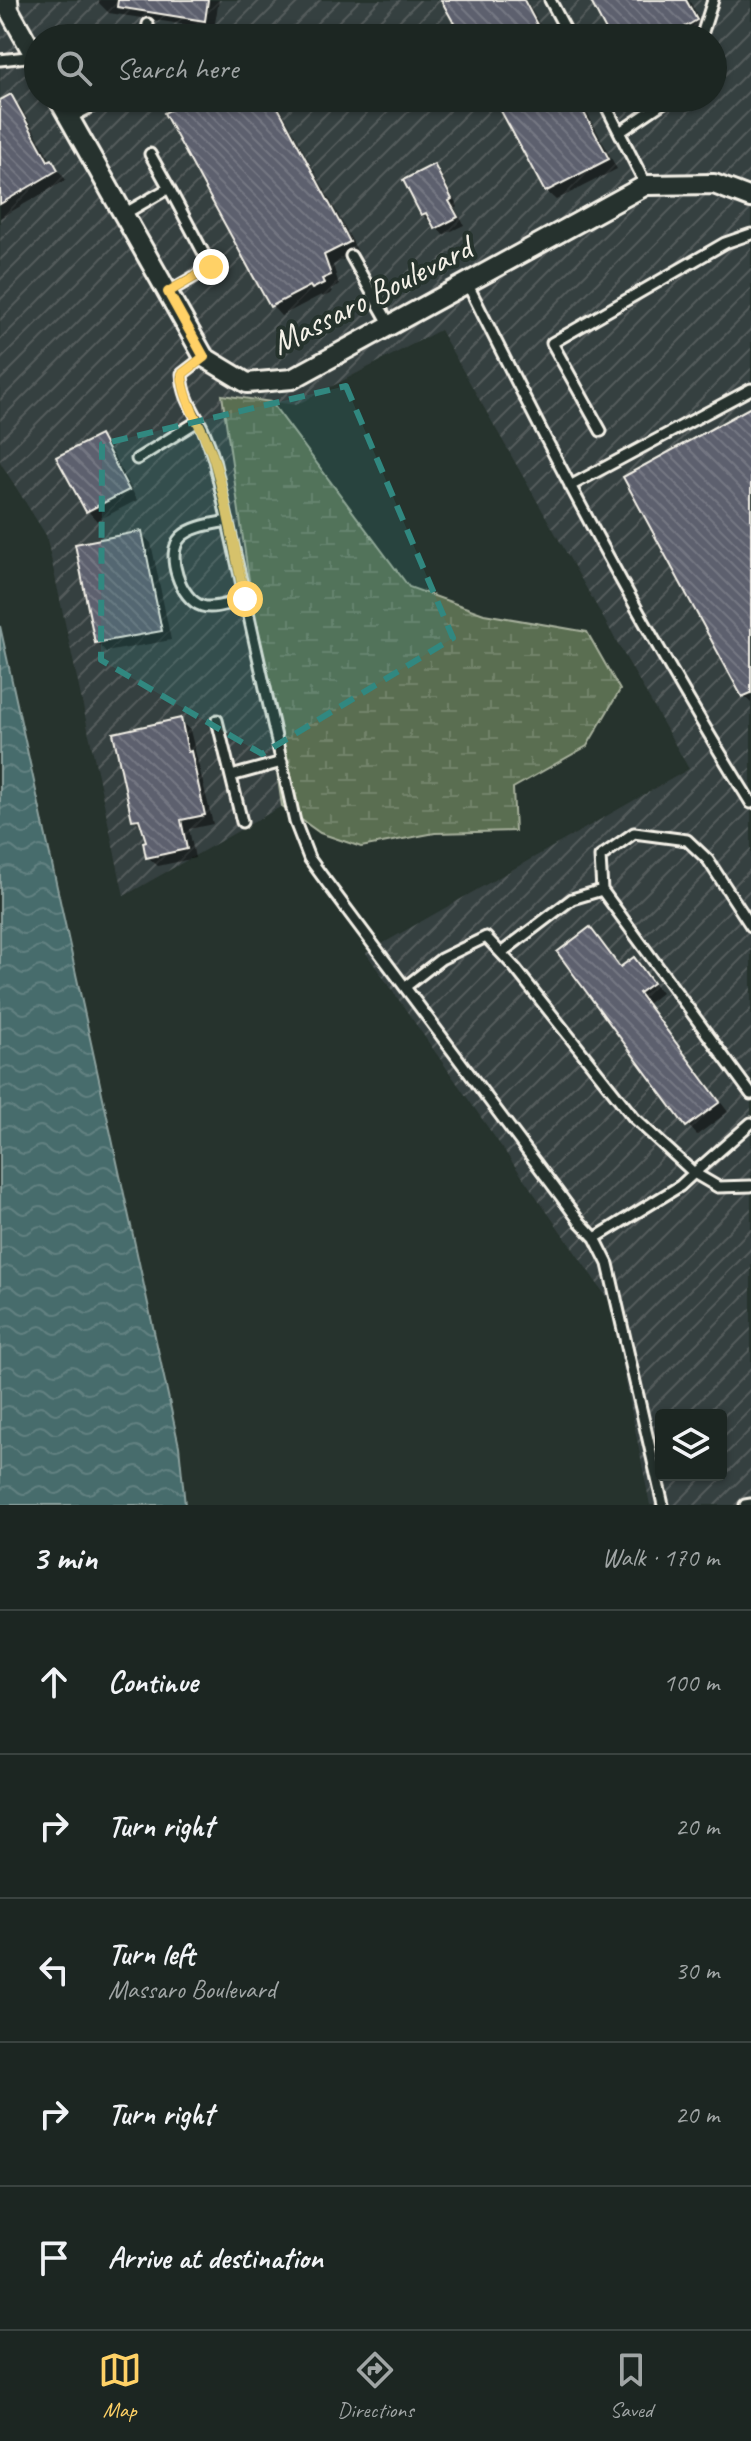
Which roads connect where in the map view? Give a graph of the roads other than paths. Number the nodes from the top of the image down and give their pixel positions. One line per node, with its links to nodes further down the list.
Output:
1 (8, 0): 6 (street)
2 (550, 0): 4 (lane)
3 (713, 0): 5 (lane)
4 (563, 24)
5 (705, 24)
6 (24, 37)
7 (24, 59): 8 (lane)
8 (0, 60)
9 (66, 112): 13 (street, Massaro Boulevard)
10 (81, 112): 13 (lane)
11 (609, 112): 14 (lane)
12 (649, 112): 14 (lane)
13 (70, 118): 19 (street, Massaro Boulevard)
14 (620, 132): 16 (lane)
15 (150, 154): 17 (lane)
16 (646, 185): 18 (street, Massaro Boulevard); 22 (street, Massaro Boulevard)
17 (169, 188): 19 (lane); 23 (lane)
18 (751, 198)
19 (124, 214): 23 (street, Massaro Boulevard)
20 (751, 234): 28 (lane)
21 (351, 256): 24 (lane)
22 (467, 283): 24 (street, Massaro Boulevard); 30 (lane)
23 (168, 292): 25 (street, Massaro Boulevard)
24 (390, 325): 25 (street, Massaro Boulevard)
25 (204, 357): 27 (lane)
26 (751, 389): 30 (lane)
27 (198, 421): 29 (lane); 31 (lane)
28 (601, 431)
29 (137, 459)
30 (570, 486): 36 (lane)
31 (228, 521): 32 (lane); 32 (lane)
32 (245, 599): 34 (lane)
33 (217, 720): 35 (lane)
34 (282, 762): 35 (lane); 41 (lane)
35 (231, 776): 37 (lane)
36 (751, 803)
37 (242, 822)
38 (602, 890): 39 (lane); 40 (lane); 42 (lane)
39 (751, 926)
40 (501, 953): 41 (lane); 44 (lane)
41 (405, 987): 46 (lane)
42 (751, 1094)
43 (751, 1123): 44 (lane)
44 (694, 1173): 45 (lane); 46 (lane)
45 (751, 1186)
46 (595, 1238): 48 (lane)
47 (751, 1504): 49 (lane)
48 (663, 1505)
49 (745, 1505)

